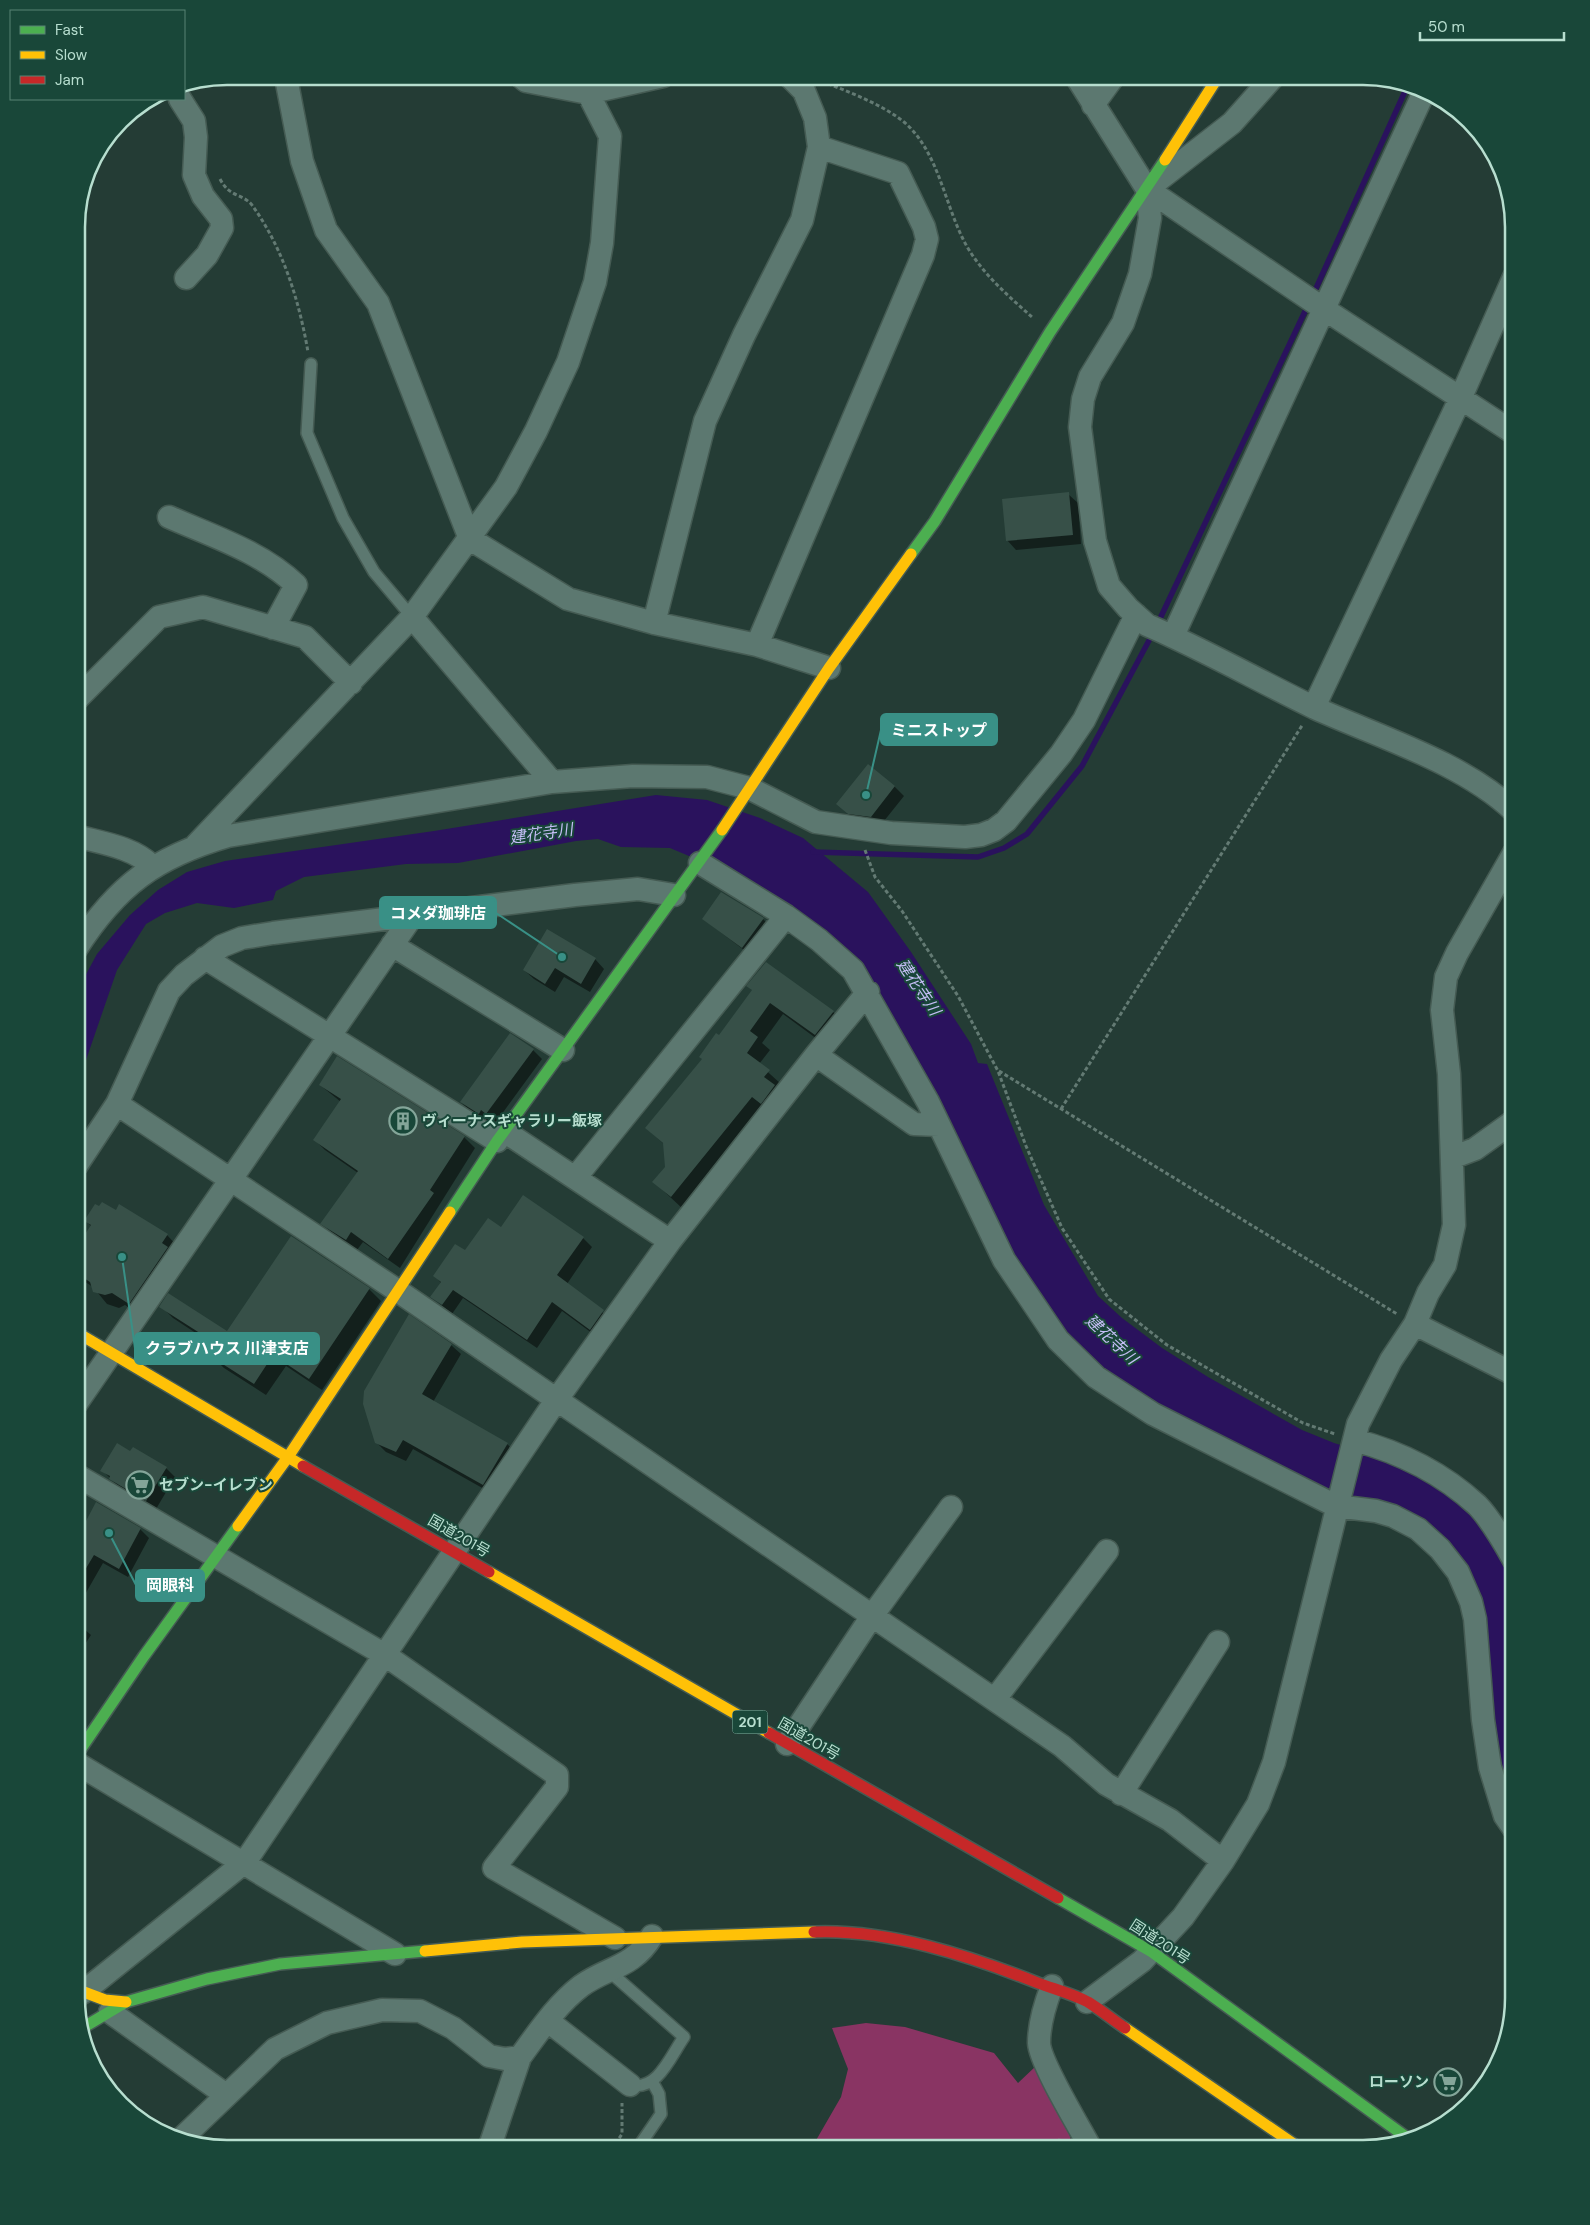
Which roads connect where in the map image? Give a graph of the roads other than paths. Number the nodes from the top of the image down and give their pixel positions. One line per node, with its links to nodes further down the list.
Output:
1 (287, 85): 22 (street)
2 (547, 85): 9 (street)
3 (623, 85): 9 (street)
4 (798, 85): 13 (street)
5 (1081, 85): 12 (street)
6 (1107, 85): 12 (street)
7 (1212, 85): 14 (main road)
8 (1265, 85): 14 (street)
9 (588, 93): 22 (street)
10 (1421, 98): 17 (street)
11 (181, 100): 15 (street)
12 (1093, 105): 14 (street)
13 (819, 147): 25 (street); 28 (street)
14 (1147, 189): 17 (street); 23 (street); 29 (main road)
15 (186, 278)
16 (1505, 297): 19 (street)
17 (1324, 309): 19 (street); 27 (street)
18 (311, 364): 24 (lane)
19 (1461, 397): 20 (street); 32 (street)
20 (1505, 426)
21 (168, 517): 26 (street)
22 (470, 539): 24 (street); 25 (street)
23 (1136, 615): 27 (street); 34 (street)
24 (412, 617): 30 (street); 33 (street)
25 (654, 623): 28 (street)
26 (273, 628): 30 (street); 31 (street)
27 (1172, 636): 32 (street)
28 (757, 645): 29 (street)
29 (829, 668): 34 (main road)
30 (352, 682): 37 (street)
31 (85, 691)
32 (1314, 707): 35 (street)
33 (552, 782): 34 (street); 37 (street)
34 (746, 793): 38 (main road)
35 (1505, 802)
36 (85, 839): 39 (street)
37 (196, 846): 39 (street)
38 (700, 863): 41 (main road); 43 (street)
39 (152, 866): 44 (street)
40 (1505, 869): 56 (street)
41 (674, 895): 42 (street); 49 (main road)
42 (412, 915): 45 (street); 46 (street)
43 (786, 916): 47 (street); 57 (street)
44 (85, 936)
45 (392, 945): 48 (street); 49 (street)
46 (205, 958): 48 (street); 51 (street)
47 (868, 992): 50 (street); 52 (street)
48 (329, 1036): 54 (street); 58 (street)
49 (563, 1050): 54 (main road)
50 (816, 1055): 52 (street); 59 (street)
51 (117, 1104): 55 (street); 58 (street)
52 (939, 1125): 70 (street)
53 (1505, 1127): 56 (street)
54 (501, 1136): 57 (street); 60 (main road)
55 (85, 1152)
56 (1454, 1157): 61 (street)
57 (575, 1178): 59 (street)
58 (231, 1179): 60 (street); 63 (street)
59 (670, 1241): 66 (street)
60 (398, 1291): 66 (street); 68 (main road)
61 (1415, 1324): 64 (street); 67 (street)
62 (85, 1337): 63 (main road, 国道201号 / 201)
63 (111, 1353): 65 (street); 68 (main road, 国道201号 / 201)
64 (1505, 1369)
65 (85, 1391)
66 (556, 1399): 73 (street); 76 (street)
67 (1354, 1443): 70 (street); 72 (street)
68 (288, 1457): 73 (main road, 国道201号 / 201); 75 (main road)
69 (85, 1480): 75 (street)
70 (1338, 1502): 84 (street); 85 (street)
71 (951, 1507): 76 (street)
72 (1505, 1546)
73 (456, 1551): 78 (street); 81 (main road, 国道201号 / 201)
74 (1107, 1551): 79 (street)
75 (217, 1556): 78 (street); 80 (main road)
76 (872, 1616): 79 (street); 81 (street)
77 (1218, 1642): 83 (street)
78 (385, 1655): 86 (street); 88 (street)
79 (995, 1699): 83 (street)
80 (85, 1743)
81 (787, 1744): 89 (main road, 国道201号 / 201)
82 (85, 1768): 86 (street)
83 (1121, 1794): 85 (street)
84 (1505, 1816)
85 (1223, 1861): 89 (street)
86 (245, 1862): 90 (street); 92 (street)
87 (652, 1936): 88 (main road); 91 (street); 93 (main road)
88 (615, 1938): 90 (main road)
89 (1152, 1952): 95 (street); 104 (main road, 国道201号 / 201)
90 (396, 1954): 96 (main road)
91 (610, 1972): 97 (street); 100 (lane)
92 (85, 1986)
93 (1052, 1986): 95 (main road); 107 (street)
94 (85, 1993): 96 (main road)
95 (1087, 2002): 108 (main road)
96 (118, 2007): 98 (main road); 102 (street)
97 (548, 2021): 99 (street); 101 (street)
98 (88, 2025)
99 (520, 2057): 102 (street); 105 (street)
100 (653, 2083): 101 (lane); 106 (lane)
101 (630, 2085)
102 (226, 2095): 103 (street)
103 (186, 2134)
104 (1402, 2134)
105 (492, 2140)
106 (643, 2140)
107 (1086, 2140)
108 (1288, 2140)

